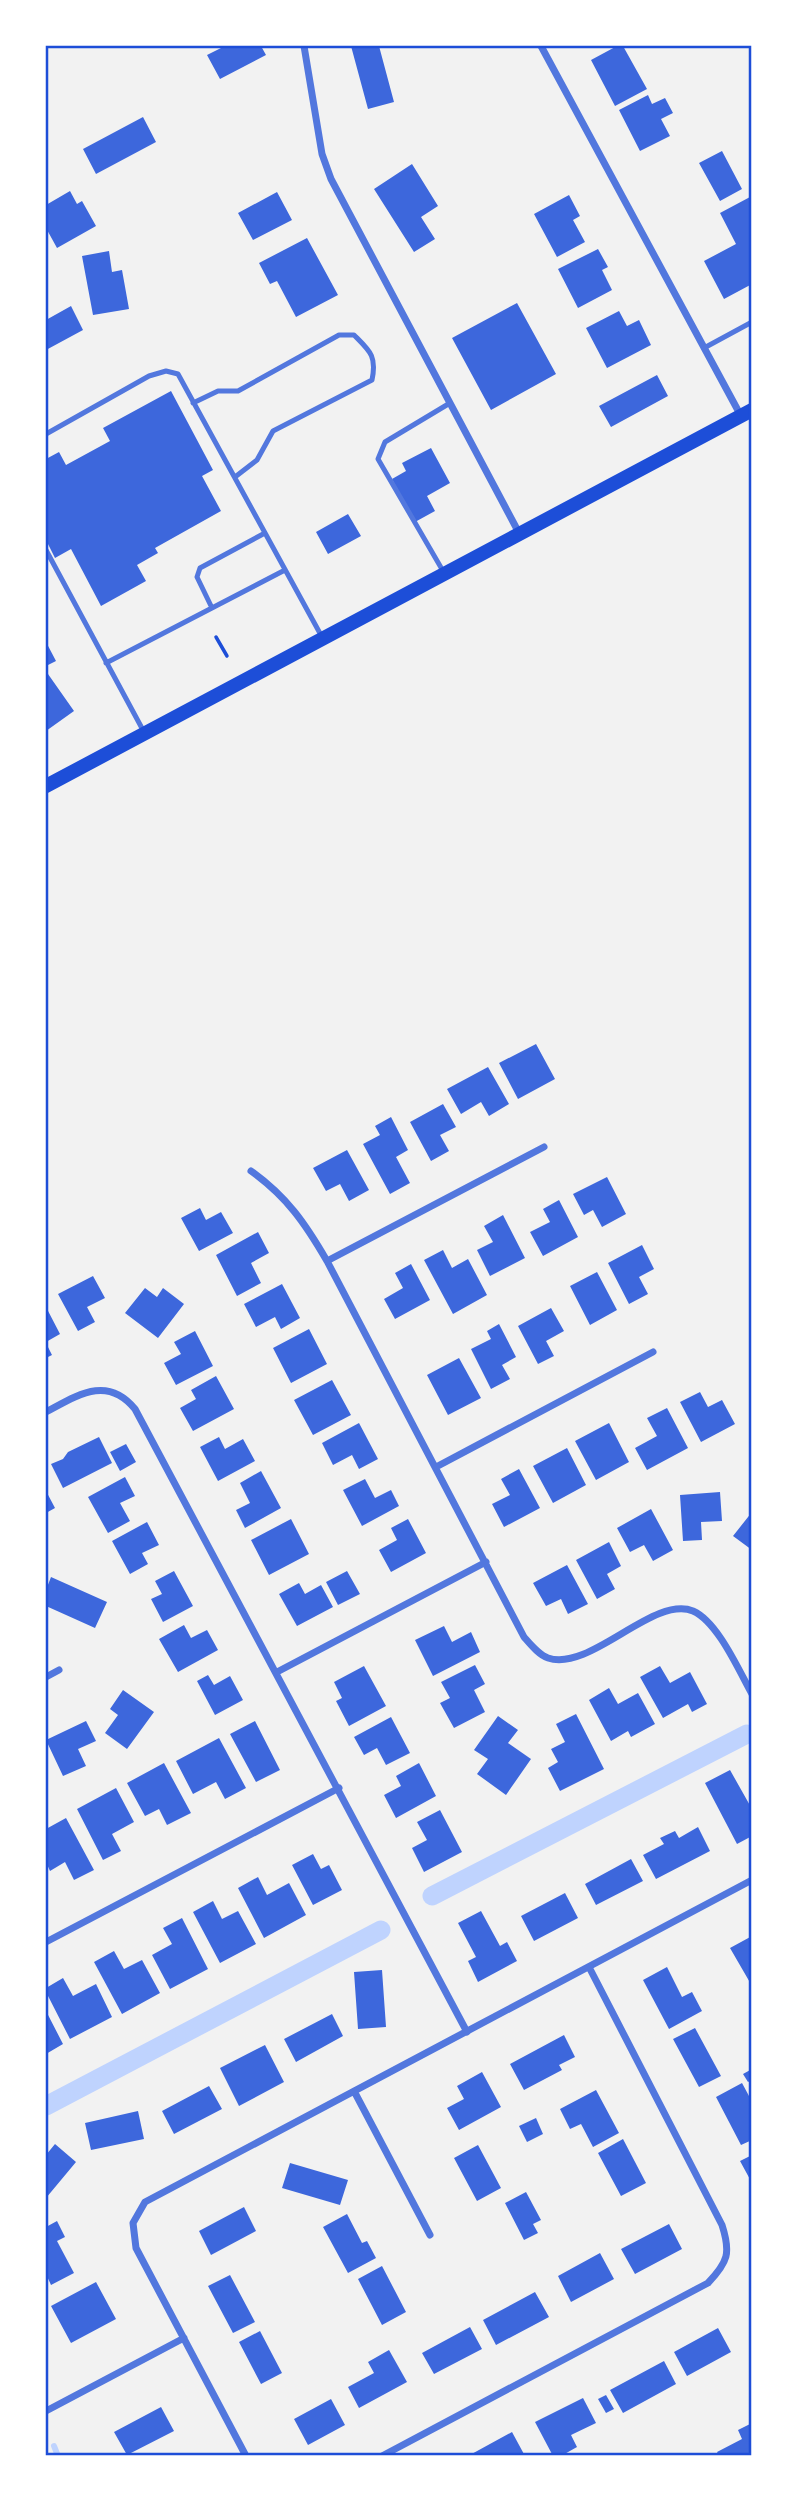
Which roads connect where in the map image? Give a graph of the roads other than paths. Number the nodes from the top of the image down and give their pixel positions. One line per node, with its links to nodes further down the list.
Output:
1 (304, 46): 6 (street)
2 (541, 46): 4 (street)
3 (751, 322): 4 (lane)
4 (704, 348): 7 (street)
5 (194, 403): 8 (lane); 9 (lane); 9 (lane)
6 (450, 403): 11 (street); 14 (lane)
7 (746, 413): 11 (main road)
8 (46, 434)
9 (235, 477): 10 (lane)
10 (265, 533): 13 (lane); 15 (lane)
11 (519, 533): 14 (main road)
12 (46, 550): 17 (lane)
13 (285, 569): 15 (lane); 16 (lane)
14 (444, 573): 16 (main road)
15 (212, 608): 17 (lane)
16 (323, 638): 18 (main road)
17 (106, 663): 18 (lane)
18 (144, 733): 19 (main road)
19 (46, 786)
20 (544, 1147): 22 (street)
21 (251, 1171): 22 (street)
22 (327, 1261): 25 (street)
23 (653, 1352): 25 (street)
24 (46, 1412): 28 (street)
25 (436, 1467): 26 (street)
26 (486, 1562): 28 (street); 30 (street)
27 (59, 1670): 29 (street)
28 (277, 1672): 31 (street)
29 (46, 1677)
30 (751, 1694)
31 (339, 1788): 33 (street); 35 (street)
32 (751, 1880): 34 (street)
33 (46, 1942)
34 (589, 1967): 35 (street); 41 (street)
35 (467, 2032): 36 (street)
36 (354, 2091): 37 (street); 38 (street)
37 (430, 2235)
38 (184, 2338): 39 (street); 40 (street)
39 (46, 2411)
40 (246, 2455)
41 (382, 2455)

